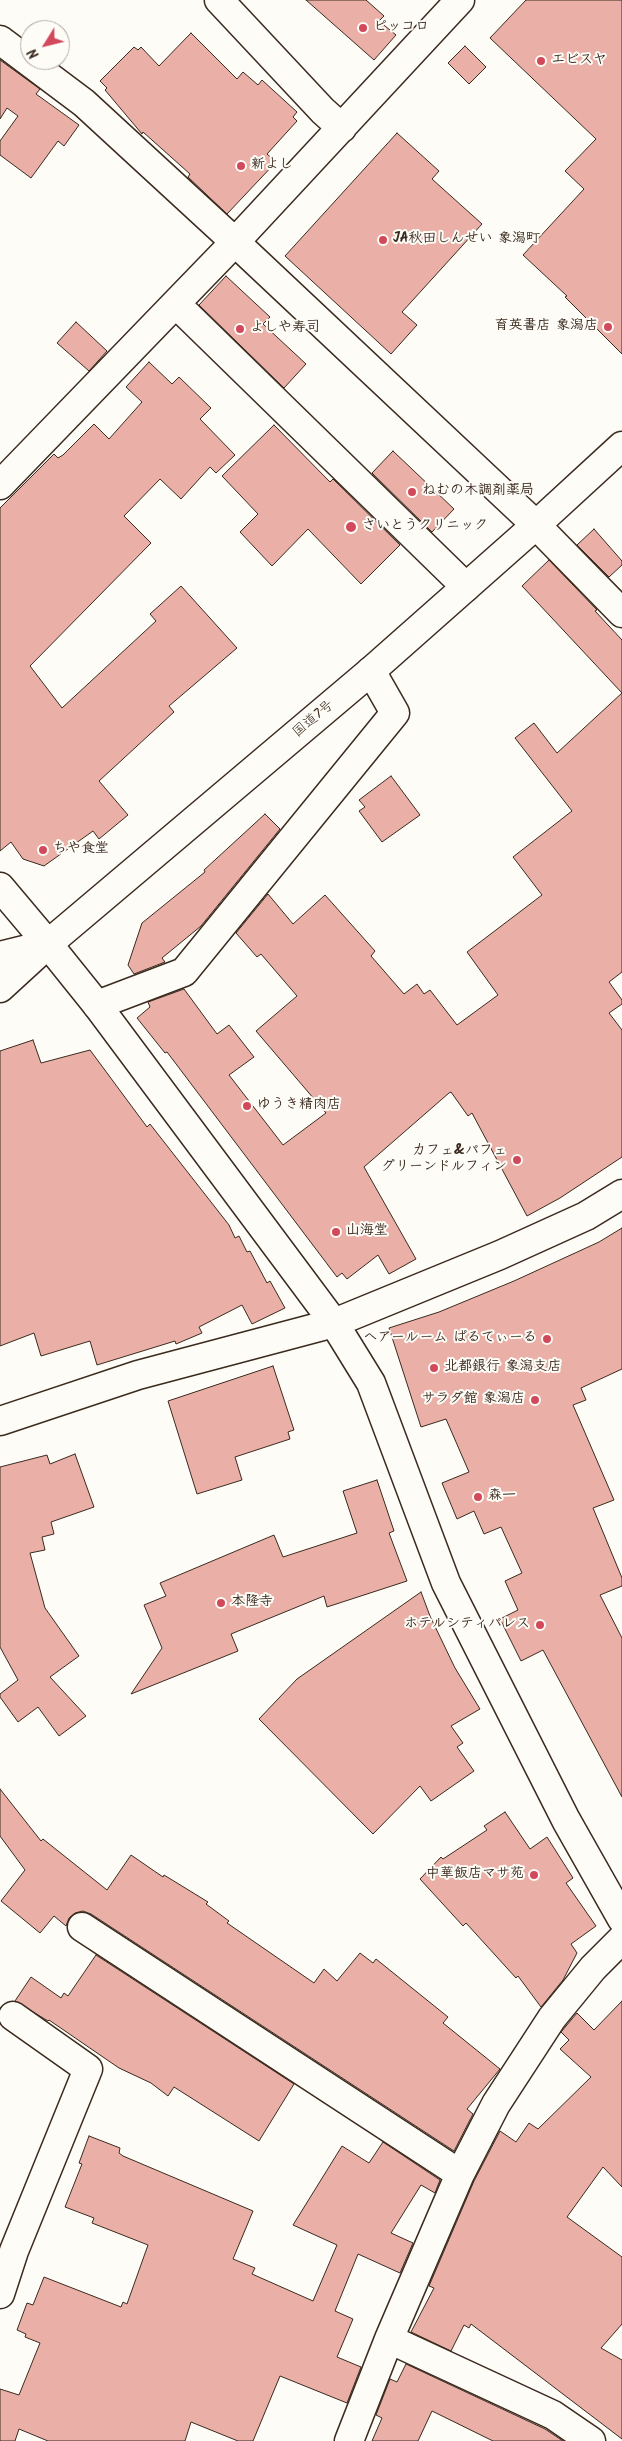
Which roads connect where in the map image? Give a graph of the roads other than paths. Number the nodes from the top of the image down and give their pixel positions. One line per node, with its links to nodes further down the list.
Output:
1 (219, 0): 4 (main road)
2 (460, 0): 4 (main road)
3 (0, 40): 5 (main road)
4 (342, 128): 5 (main road)
5 (236, 242): 6 (main road); 9 (main road)
6 (176, 304): 8 (main road); 10 (main road)
7 (622, 446): 9 (main road, 国道7号)
8 (0, 485)
9 (536, 525): 10 (main road, 国道7号); 11 (main road)
10 (466, 587): 12 (main road, 国道7号)
11 (622, 613)
12 (371, 672): 14 (main road, 国道7号); 17 (main road)
13 (0, 887): 14 (main road)
14 (48, 944): 15 (main road); 16 (main road, 国道7号); 17 (main road)
15 (0, 956)
16 (0, 988)
17 (97, 1005): 19 (main road)
18 (622, 1194): 19 (main road)
19 (334, 1323): 20 (main road); 21 (main road)
20 (0, 1420)
21 (622, 1919)
22 (82, 1927): 25 (main road)
23 (622, 1939): 25 (main road)
24 (13, 2016): 26 (main road)
25 (460, 2174): 27 (main road)
26 (0, 2294)
27 (389, 2339): 28 (main road); 29 (main road)
28 (349, 2441)
29 (591, 2441)

